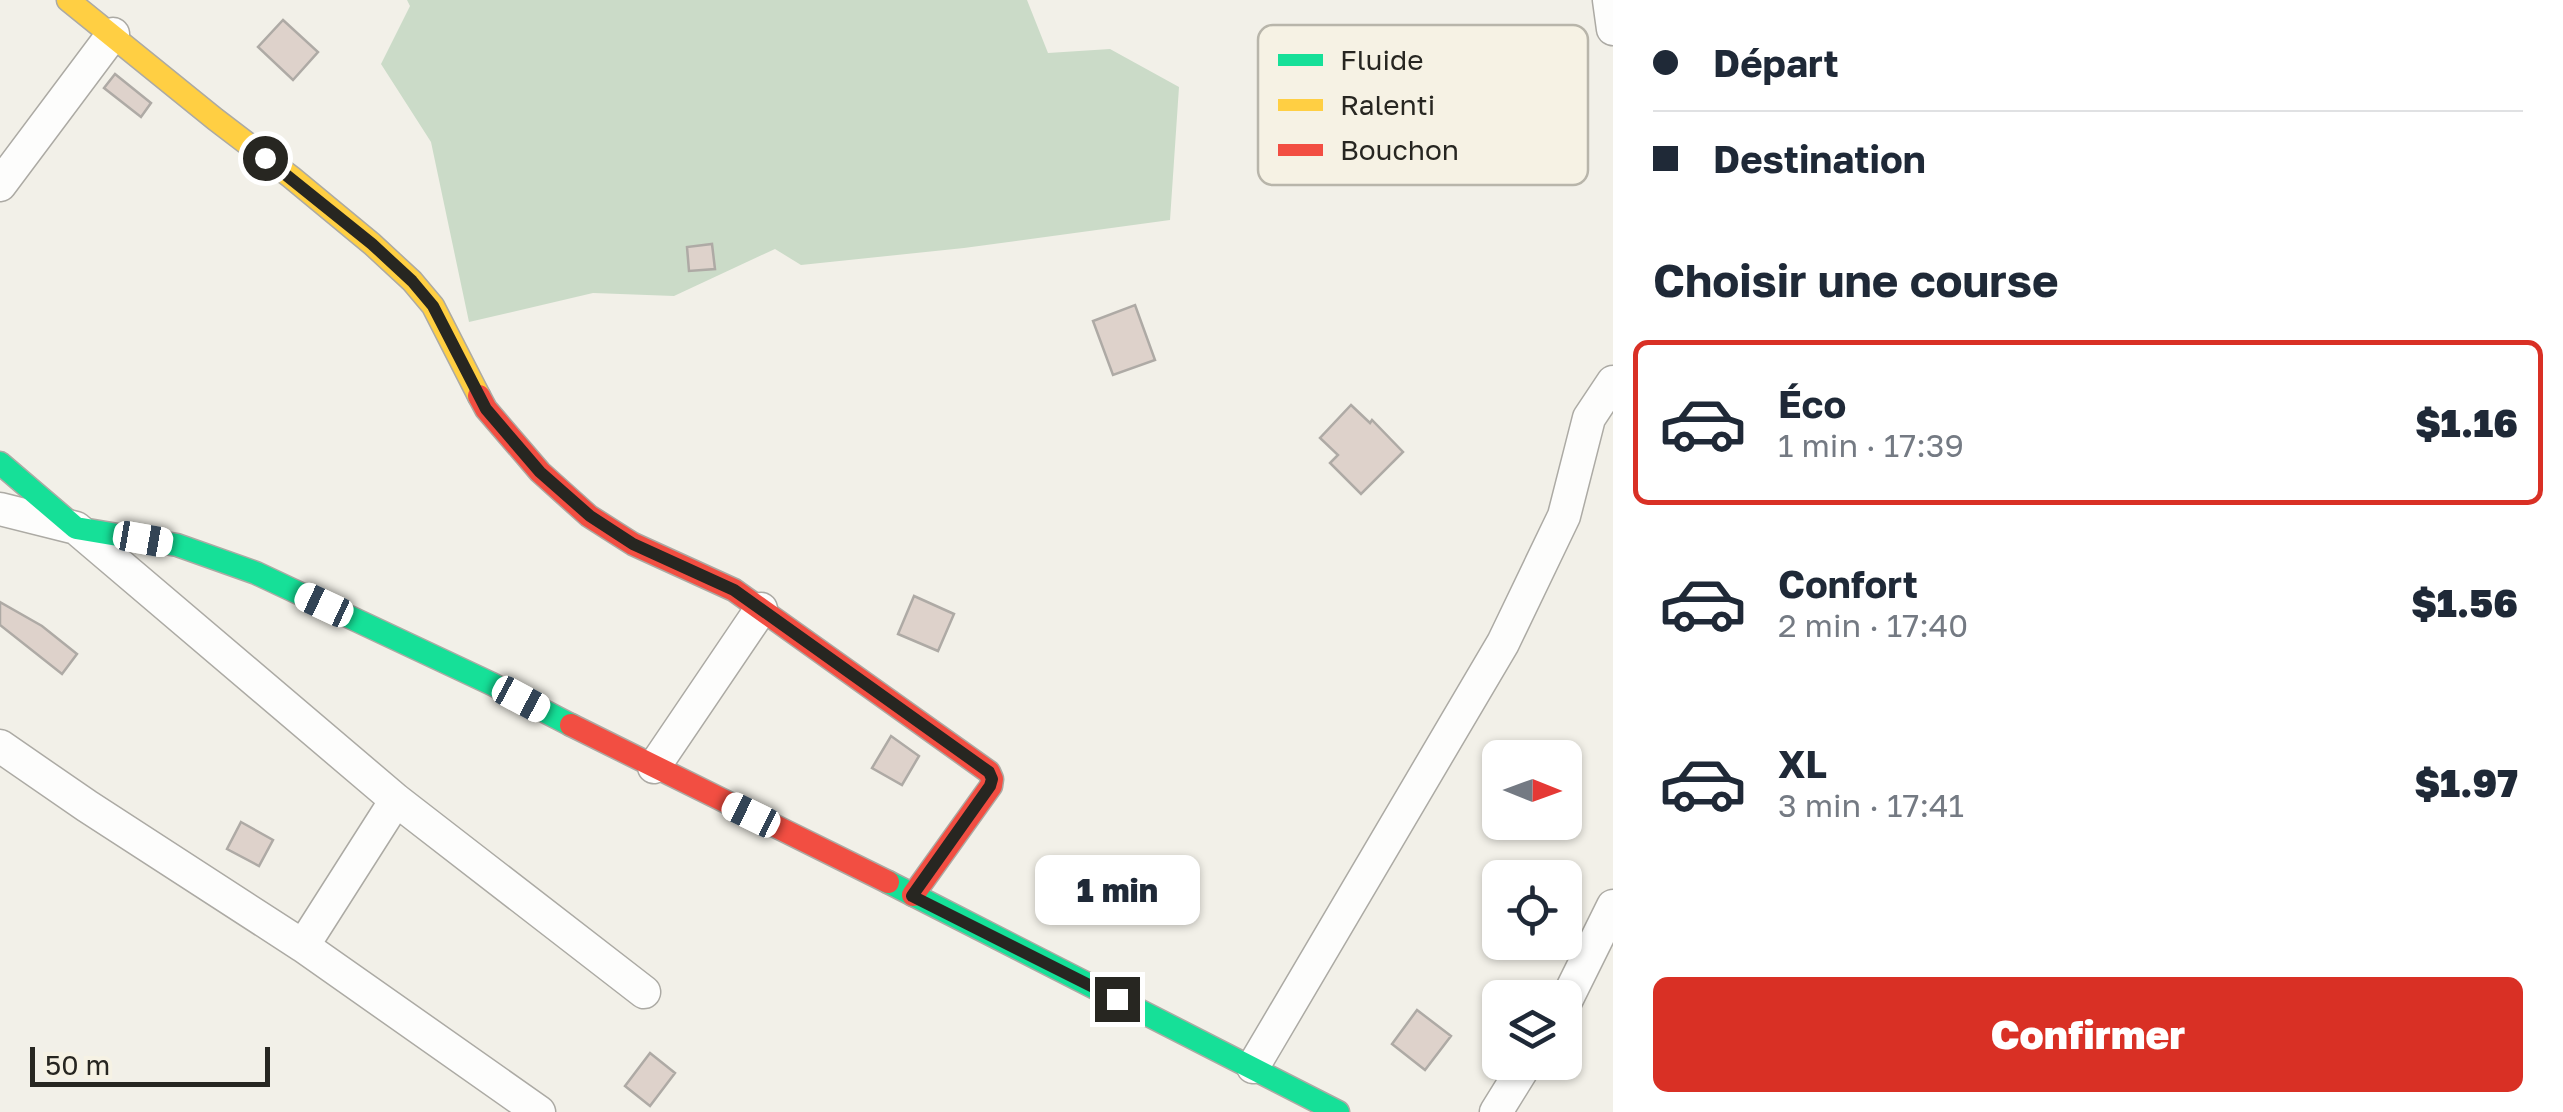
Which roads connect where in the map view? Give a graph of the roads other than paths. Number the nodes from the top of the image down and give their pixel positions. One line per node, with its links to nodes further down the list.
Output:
1 (68, 0): 4 (street)
2 (1609, 0): 3 (street)
3 (1613, 29)
4 (113, 34): 5 (street); 10 (street)
5 (0, 186)
6 (1613, 382): 19 (street)
7 (0, 463): 9 (street)
8 (0, 509): 9 (street)
9 (76, 528): 12 (street); 13 (street)
10 (761, 610): 12 (street); 14 (street)
11 (0, 746): 16 (street)
12 (654, 767): 14 (street)
13 (396, 800): 16 (street); 18 (street)
14 (912, 896): 19 (street)
15 (1613, 906): 17 (street)
16 (303, 946): 21 (street)
17 (1576, 980)
18 (644, 992)
19 (1253, 1068): 22 (street)
20 (1516, 1080): 23 (street)
21 (539, 1112)
22 (1338, 1112)
23 (1496, 1112)

